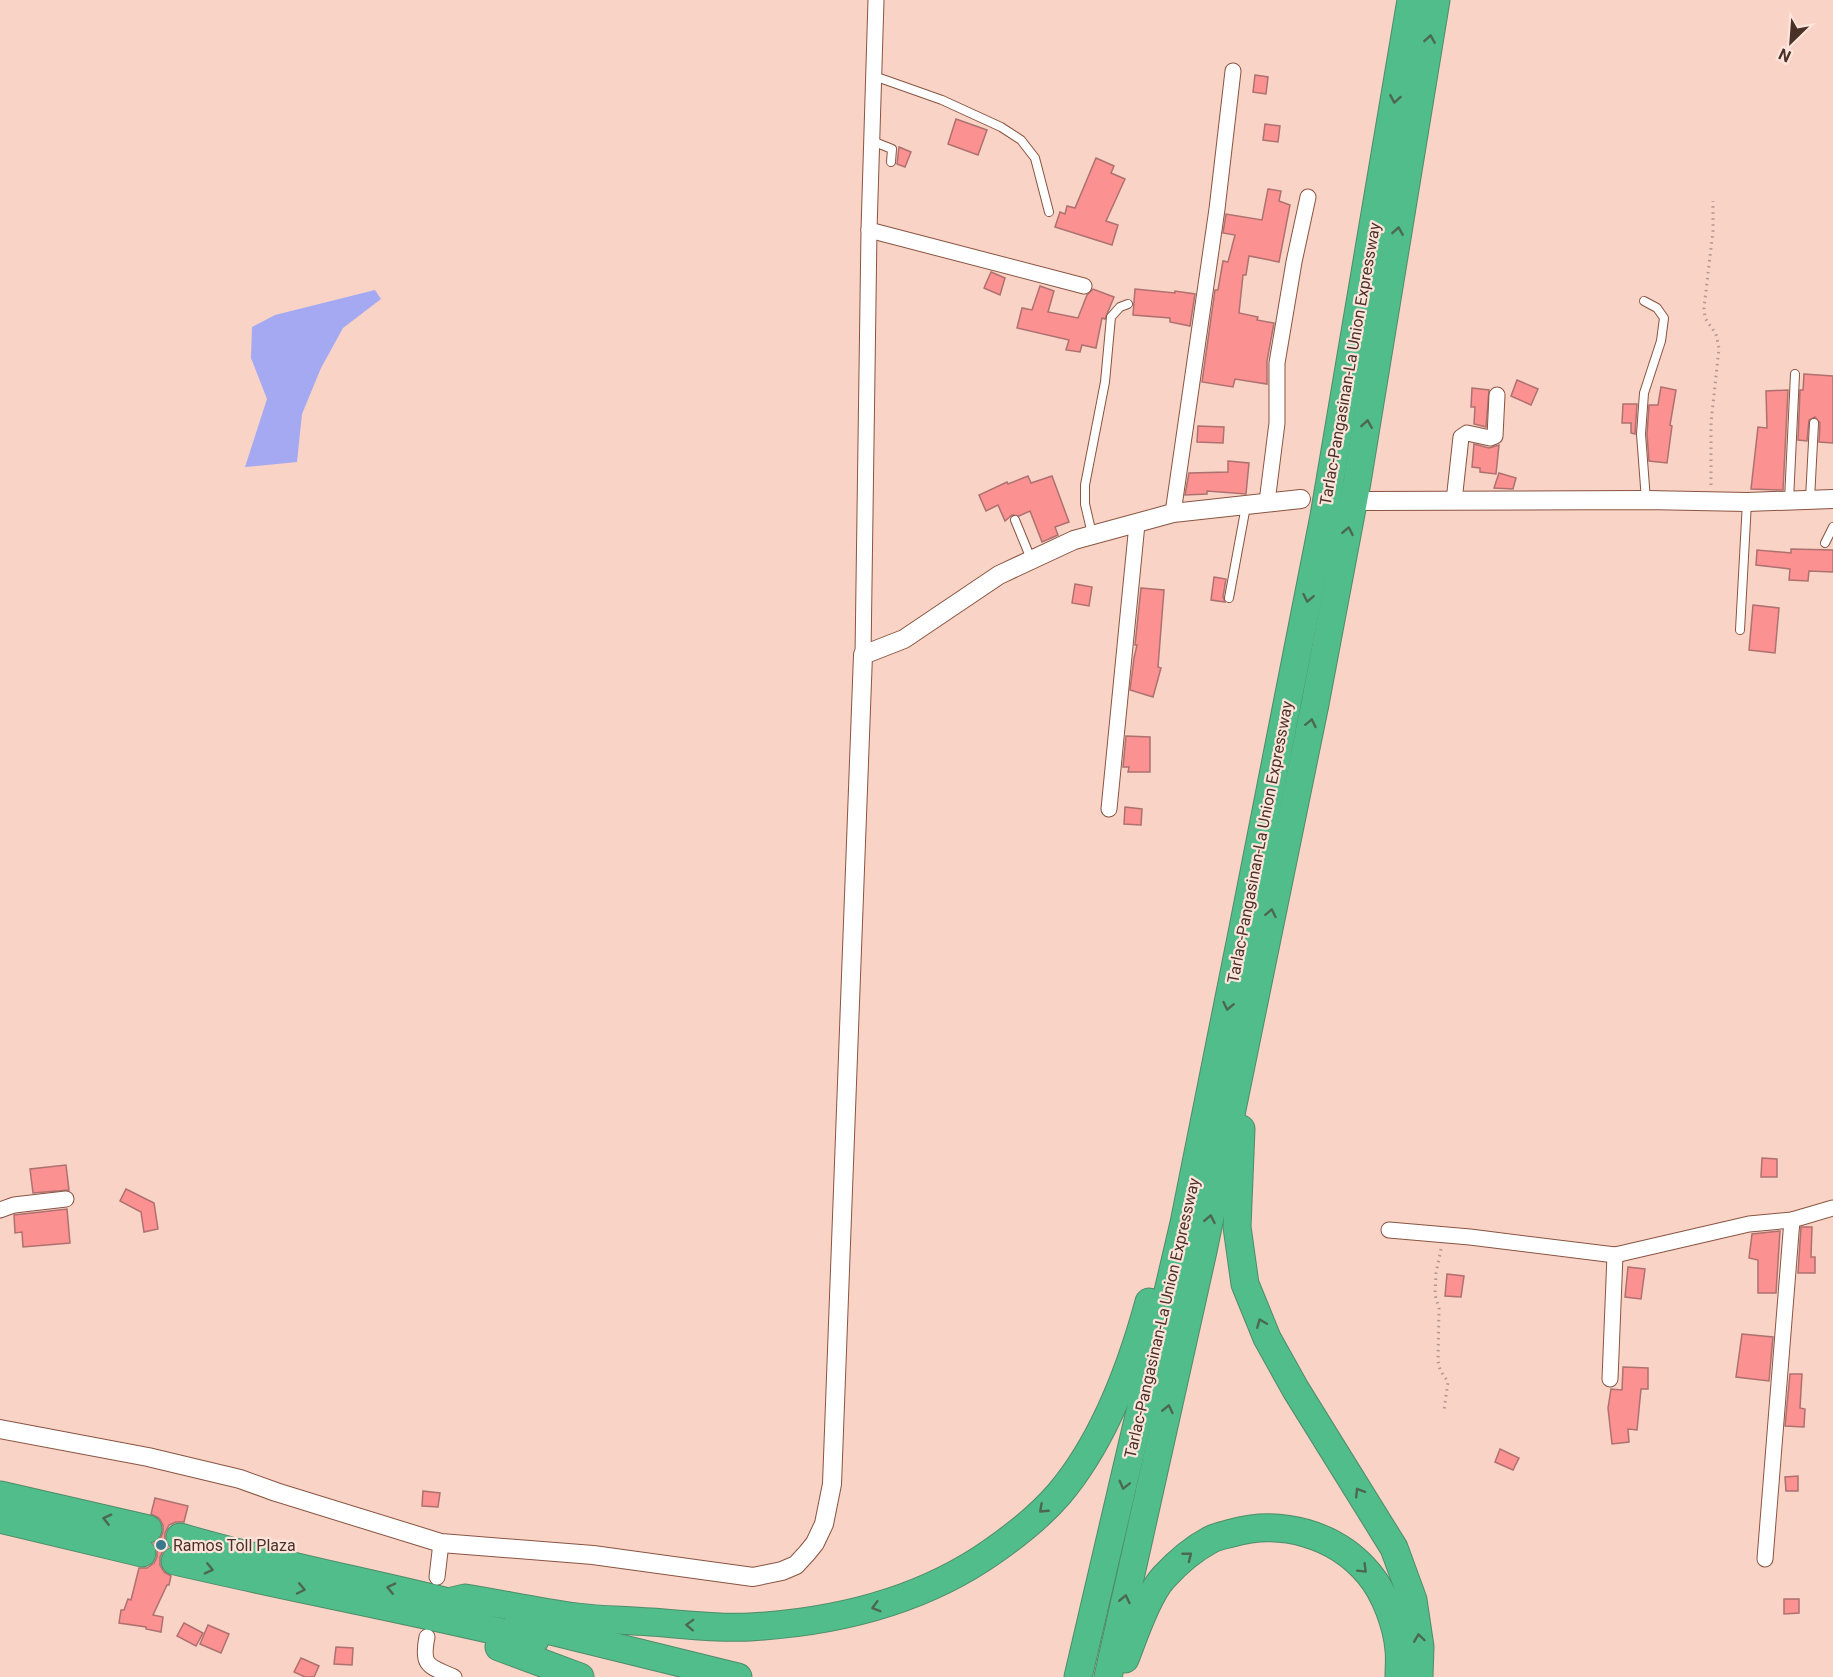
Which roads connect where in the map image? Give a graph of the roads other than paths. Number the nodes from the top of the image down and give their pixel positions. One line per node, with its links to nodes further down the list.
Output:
1 (876, 0): 5 (street)
2 (1411, 0): 43 (highway, Tarlac-Pangasinan-La Union Expressway, one-way to 43)
3 (1436, 0): 38 (highway, Tarlac-Pangasinan-La Union Expressway, one-way to 3)
4 (1233, 71): 27 (street)
5 (874, 76): 6 (street); 9 (lane)
6 (872, 141): 7 (lane); 10 (street)
7 (891, 162)
8 (1308, 197): 23 (street)
9 (1049, 212)
10 (869, 230): 11 (street); 36 (street)
11 (1084, 286)
12 (1644, 301): 19 (lane)
13 (1128, 304): 31 (lane)
14 (1795, 374): 25 (lane)
15 (1497, 395): 21 (street)
16 (1814, 423): 22 (lane)
17 (1833, 499): 22 (street)
18 (1301, 500): 23 (street)
19 (1646, 500): 21 (street); 24 (street)
20 (1366, 501): 21 (street)
21 (1454, 501)
22 (1810, 501): 25 (street)
23 (1267, 502): 26 (street)
24 (1747, 502): 25 (street); 35 (lane)
25 (1789, 502)
26 (1246, 505): 27 (street); 34 (lane)
27 (1173, 513): 29 (street)
28 (1015, 520): 33 (lane)
29 (1137, 524): 31 (street); 37 (street)
30 (1833, 527): 32 (lane)
31 (1093, 536): 33 (street)
32 (1825, 543)
33 (1032, 560): 36 (street)
34 (1228, 598)
35 (1740, 630)
36 (863, 655): 52 (street)
37 (1109, 809)
38 (1238, 1077): 61 (highway, Tarlac-Pangasinan-La Union Expressway, one-way to 38); 64 (highway, one-way to 38)
39 (66, 1198): 41 (street)
40 (1833, 1208): 42 (street)
41 (0, 1210)
42 (1792, 1220): 45 (street); 54 (street)
43 (1184, 1223): 55 (highway, one-way to 55); 60 (highway, Tarlac-Pangasinan-La Union Expressway, one-way to 60)
44 (1389, 1230): 45 (street)
45 (1616, 1255): 46 (street)
46 (1610, 1379)
47 (0, 1429): 52 (street)
48 (0, 1495): 49 (highway)
49 (52, 1519): 50 (highway); 51 (highway)
50 (5, 1525)
51 (145, 1541)
52 (441, 1543): 55 (street)
53 (177, 1549): 55 (highway)
54 (1765, 1559)
55 (438, 1609): 56 (street); 57 (highway); 58 (highway); 59 (highway)
56 (454, 1677)
57 (580, 1677)
58 (682, 1677)
59 (738, 1677)
60 (1078, 1677)
61 (1108, 1677)
62 (1117, 1677): 63 (highway, one-way to 63)
63 (1399, 1677)
64 (1419, 1677)

